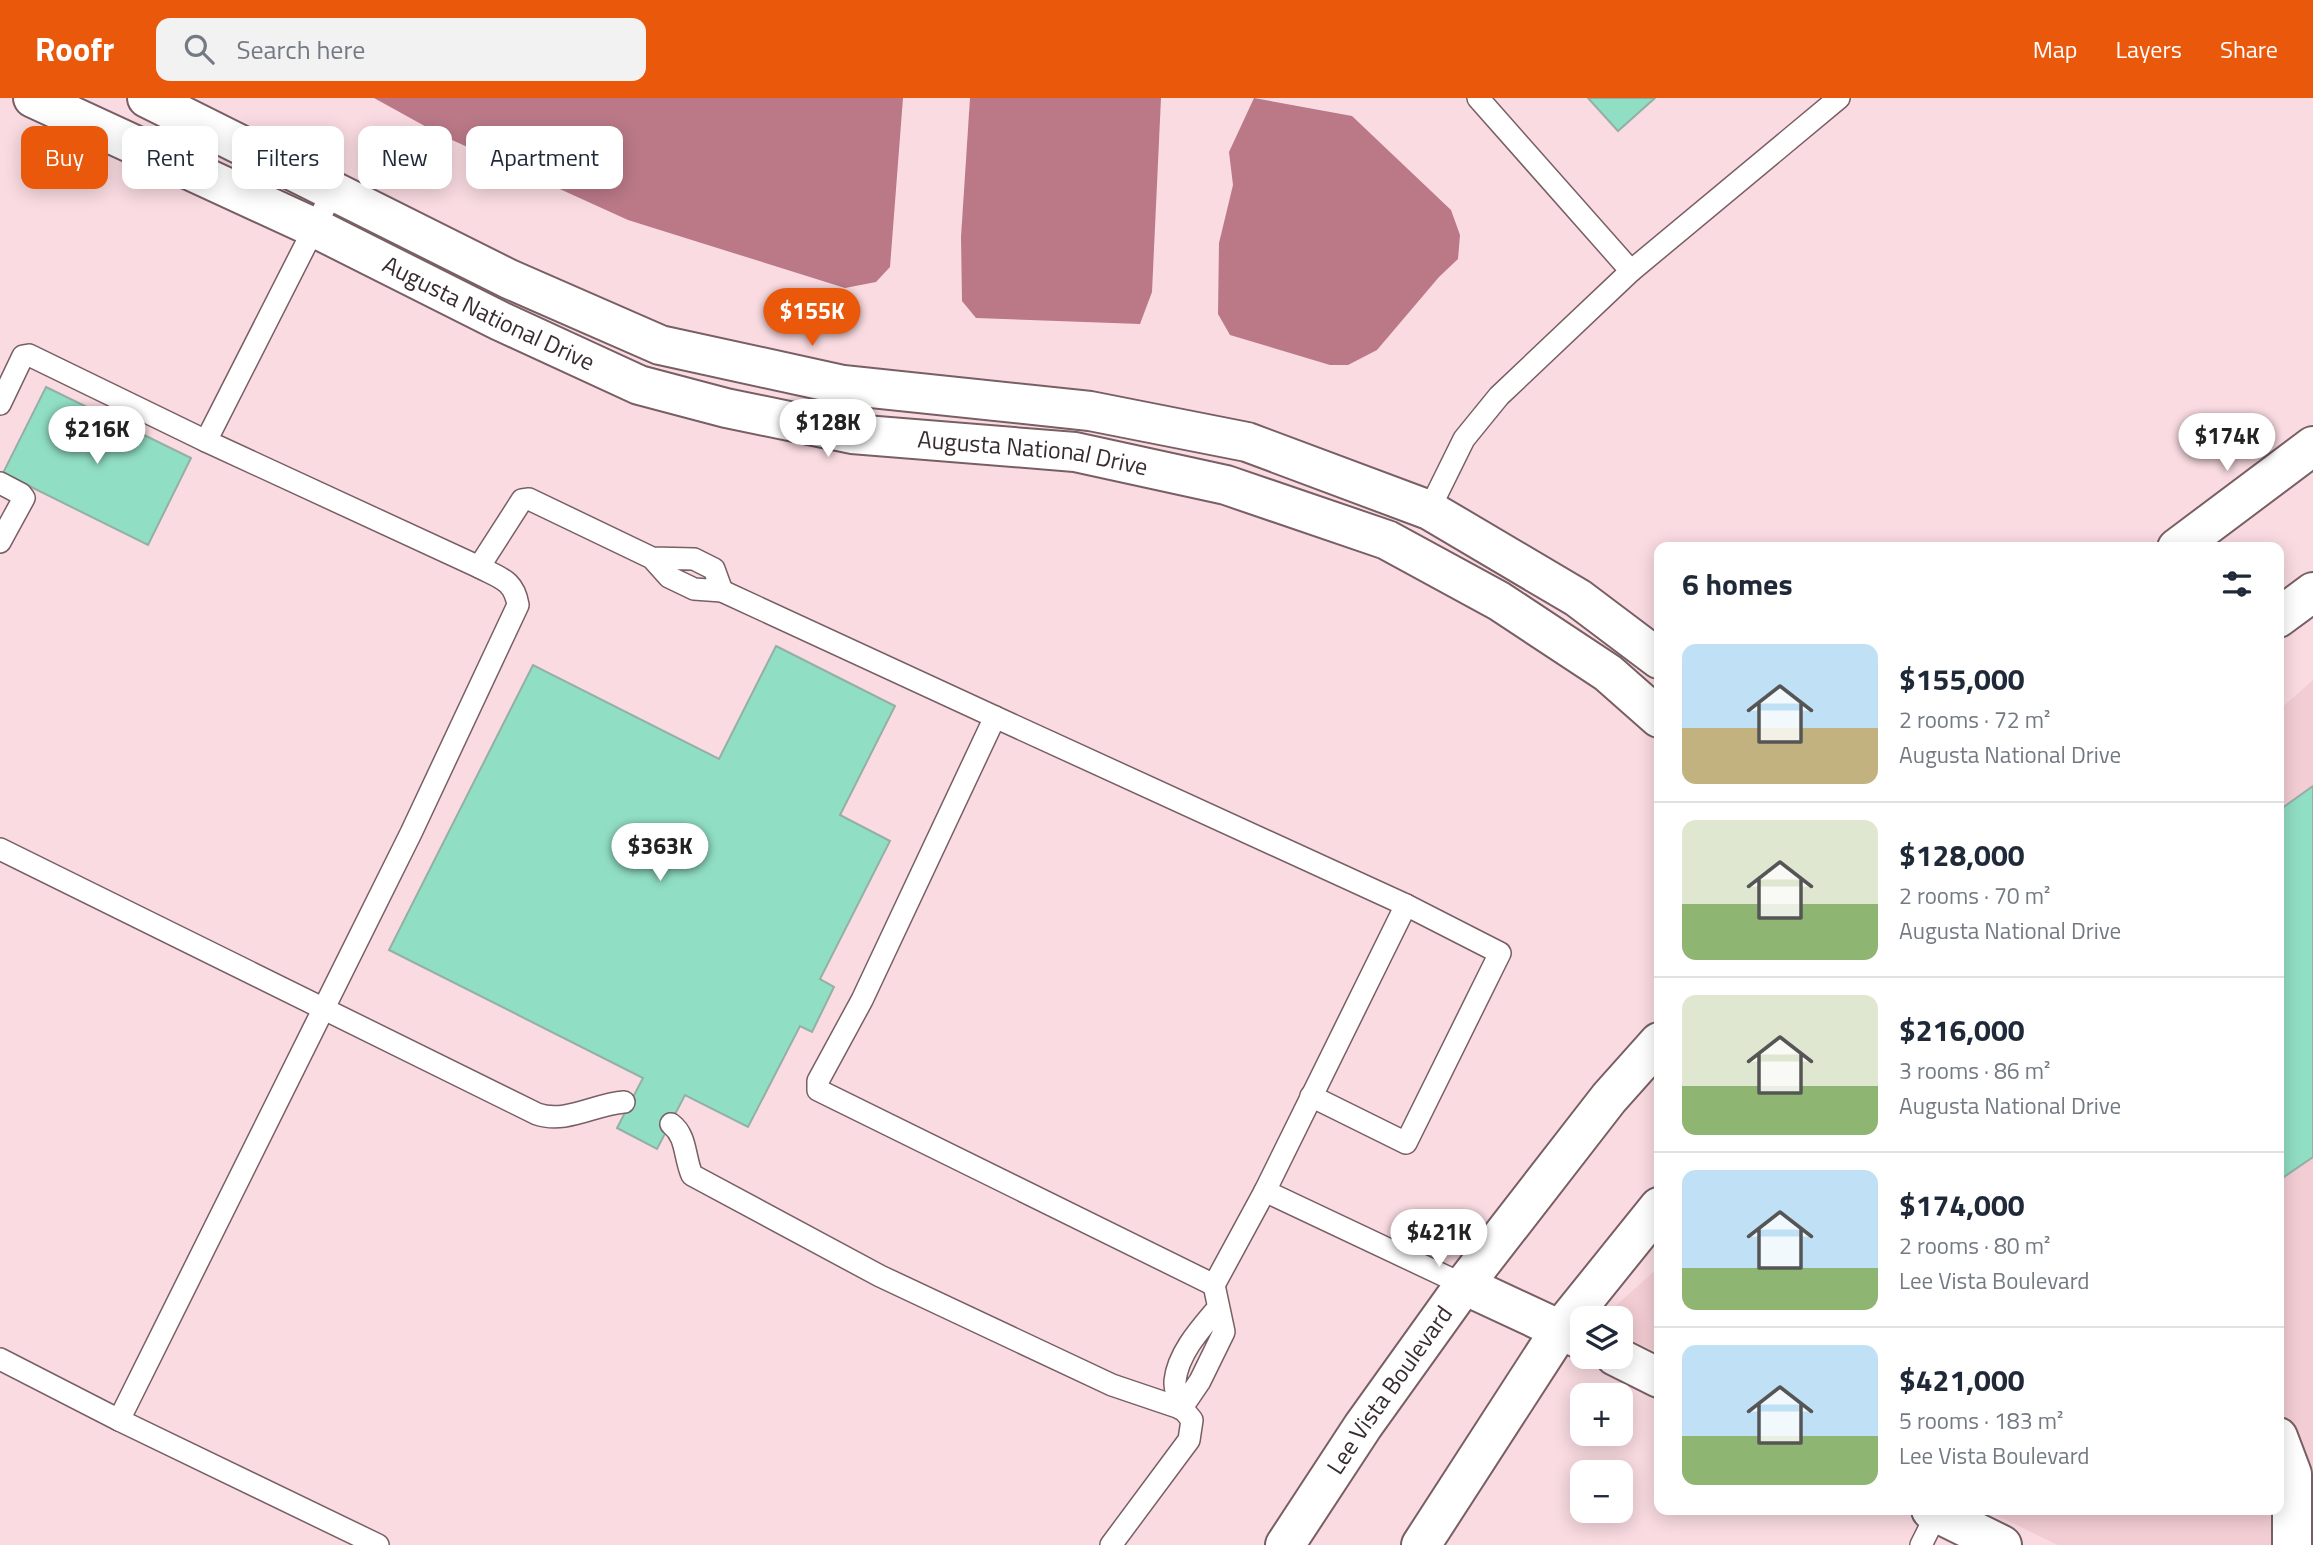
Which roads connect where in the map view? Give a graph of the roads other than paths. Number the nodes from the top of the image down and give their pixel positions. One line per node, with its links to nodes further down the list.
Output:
1 (33, 98): 6 (street, Augusta National Drive)
2 (147, 98): 5 (street, Augusta National Drive)
3 (1478, 98): 7 (lane)
4 (1839, 98): 7 (lane)
5 (333, 191): 6 (lane); 12 (street, Augusta National Drive)
6 (315, 228): 9 (lane); 19 (street, Augusta National Drive)
7 (1631, 271): 12 (lane)
8 (0, 404): 9 (lane)
9 (206, 441): 15 (lane)
10 (2313, 446): 14 (street)
11 (0, 483): 13 (lane)
12 (1429, 509): 18 (street, Augusta National Drive)
13 (0, 542)
14 (2184, 542)
15 (479, 567): 20 (lane); 23 (lane)
16 (2313, 592): 17 (street)
17 (2284, 614)
18 (1654, 655)
19 (1654, 714)
20 (995, 717): 22 (lane); 30 (lane)
21 (0, 849): 23 (lane)
22 (1406, 905): 25 (lane); 25 (lane)
23 (324, 1008): 26 (lane); 39 (lane)
24 (1654, 1048): 31 (street, Lee Vista Boulevard)
25 (1311, 1096): 28 (lane)
26 (624, 1102)
27 (671, 1124): 38 (lane)
28 (1265, 1191): 30 (lane); 31 (lane)
29 (1654, 1215): 32 (street)
30 (1214, 1285): 38 (lane)
31 (1464, 1285): 33 (street); 44 (street, Lee Vista Boulevard)
32 (1591, 1306)
33 (1570, 1335)
34 (1570, 1336): 45 (street)
35 (0, 1359): 39 (lane)
36 (1633, 1365): 37 (street)
37 (1654, 1376)
38 (1181, 1409): 43 (lane)
39 (119, 1420): 42 (lane)
40 (2284, 1453): 47 (street)
41 (1930, 1523): 46 (street)
42 (378, 1545)
43 (1111, 1545)
44 (1285, 1545)
45 (1421, 1545)
46 (2002, 1545)
47 (2292, 1545)

